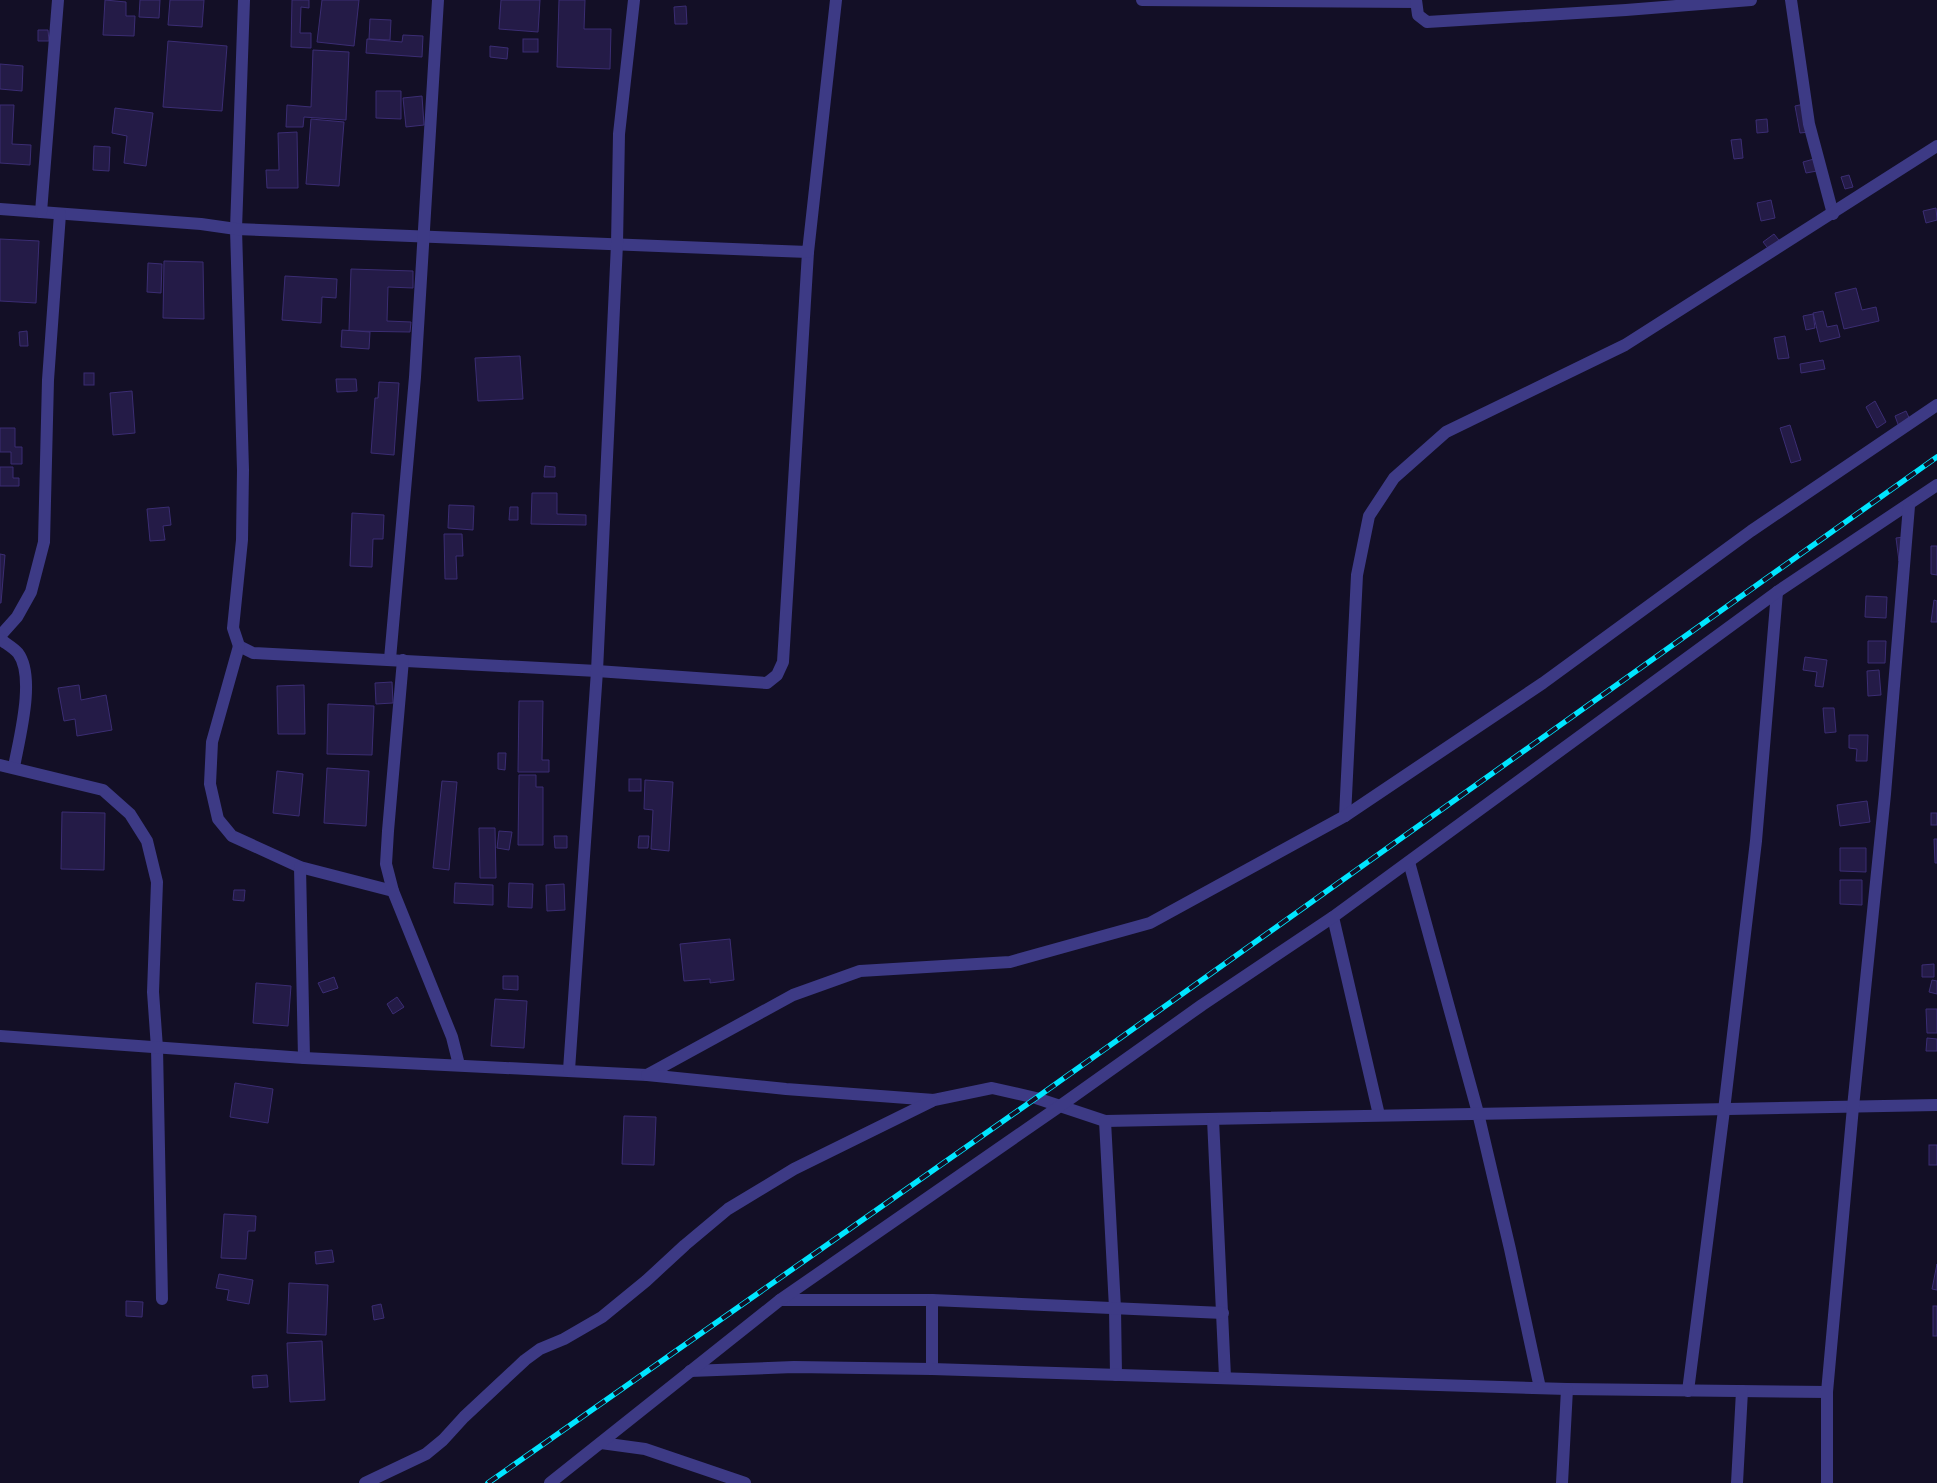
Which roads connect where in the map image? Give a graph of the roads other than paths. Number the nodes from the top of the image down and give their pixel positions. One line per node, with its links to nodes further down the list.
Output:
1 (58, 0): 12 (street)
2 (244, 0): 15 (street)
3 (438, 0): 16 (street)
4 (634, 0): 17 (street)
5 (836, 0): 18 (street)
6 (1142, 0): 9 (street)
7 (1751, 0): 9 (street)
8 (1791, 0): 14 (street)
9 (1416, 1)
10 (1937, 146): 14 (street)
11 (0, 210): 12 (street)
12 (41, 212): 13 (street)
13 (60, 214): 15 (street); 23 (street)
14 (1833, 214): 29 (street)
15 (236, 229): 16 (street); 24 (street)
16 (424, 236): 17 (street); 25 (street)
17 (617, 244): 18 (street); 26 (street)
18 (808, 252): 26 (street)
19 (1937, 405): 29 (street)
20 (1937, 485): 21 (street)
21 (1909, 506): 22 (street); 43 (street)
22 (1777, 592): 30 (street); 44 (street)
23 (0, 637): 28 (street)
24 (239, 646): 25 (street); 31 (street)
25 (397, 659): 26 (street); 32 (street)
26 (597, 671): 38 (street)
27 (0, 765): 28 (street)
28 (14, 767): 35 (street)
29 (1345, 816): 39 (street)
30 (1409, 862): 33 (street); 45 (street)
31 (300, 867): 32 (street); 36 (street)
32 (393, 891): 37 (street)
33 (1334, 918): 42 (street); 46 (street)
34 (0, 1036): 35 (street)
35 (157, 1048): 36 (street); 49 (street)
36 (304, 1058): 37 (street)
37 (459, 1065): 38 (street)
38 (569, 1070): 39 (street)
39 (647, 1075): 40 (street)
40 (934, 1100): 42 (street); 64 (street)
41 (1937, 1105): 43 (street)
42 (1060, 1106): 48 (street); 50 (street)
43 (1853, 1107): 44 (street); 62 (street)
44 (1724, 1110): 45 (street); 60 (street)
45 (1478, 1113): 46 (street); 58 (street)
46 (1379, 1115): 47 (street)
47 (1213, 1119): 48 (street); 53 (street)
48 (1105, 1121): 52 (street)
49 (162, 1299)
50 (780, 1300): 51 (street); 55 (street)
51 (932, 1300): 52 (street); 54 (street)
52 (1115, 1308): 53 (street); 56 (street)
53 (1223, 1313): 57 (street)
54 (932, 1369): 55 (street); 56 (street)
55 (690, 1371): 63 (street)
56 (1116, 1375): 57 (street)
57 (1225, 1377): 58 (street)
58 (1540, 1388): 59 (street)
59 (1567, 1389): 60 (street); 67 (street)
60 (1688, 1391): 61 (street)
61 (1742, 1391): 62 (street); 68 (street)
62 (1827, 1392): 69 (street)
63 (601, 1443): 65 (street); 66 (street)
64 (365, 1483)
65 (550, 1483)
66 (744, 1483)
67 (1562, 1483)
68 (1737, 1483)
69 (1826, 1483)

